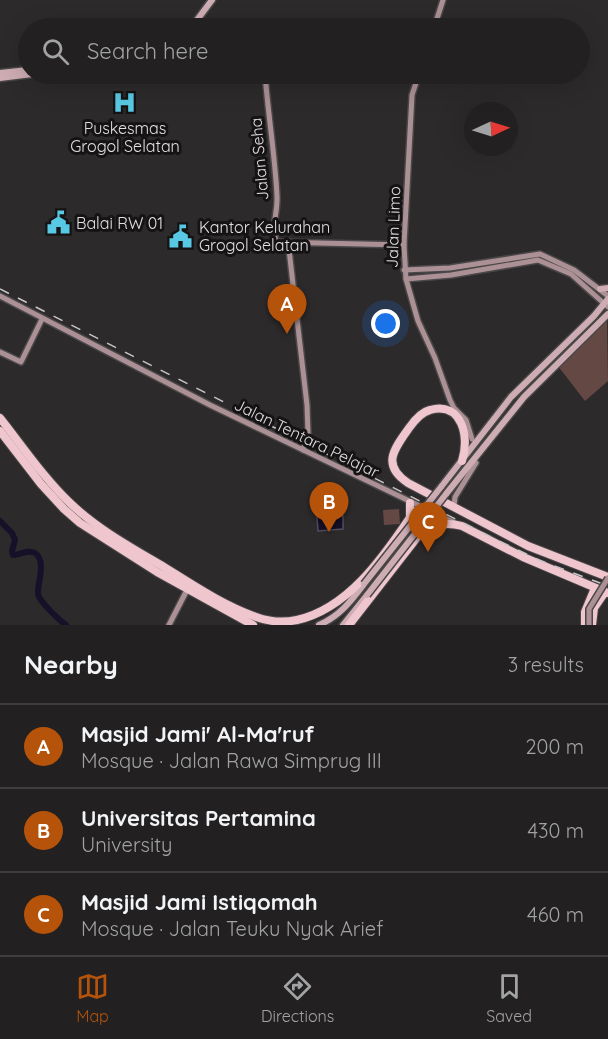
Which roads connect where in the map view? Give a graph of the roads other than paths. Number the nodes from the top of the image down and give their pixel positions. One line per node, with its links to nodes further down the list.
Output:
1 (212, 0): 4 (main road)
2 (216, 0): 5 (main road)
3 (443, 0): 6 (street)
4 (199, 18)
5 (204, 18)
6 (437, 18)
7 (18, 72): 9 (main road)
8 (18, 75): 9 (main road)
9 (0, 76)
10 (266, 84): 12 (street, Jalan Seha)
11 (415, 84): 13 (street, Jalan Limo)
12 (288, 241): 13 (street); 26 (street)
13 (404, 245): 14 (street, Jalan Limo)
14 (404, 270): 15 (street, Jalan Limo); 17 (street)
15 (406, 279): 19 (street); 25 (street, Jalan Limo)
16 (608, 288): 17 (main road)
17 (600, 290): 19 (street)
18 (0, 296): 21 (street, Jalan Tentara Pelajar)
19 (607, 301): 27 (main road)
20 (608, 314): 42 (main road, bridge)
21 (42, 319): 22 (street); 26 (street, Jalan Tentara Pelajar)
22 (1, 352)
23 (0, 418): 38 (highway)
24 (0, 431): 36 (highway)
25 (472, 439)
26 (303, 450): 29 (street, Jalan Tentara Pelajar)
27 (462, 460): 30 (highway); 41 (main road, bridge)
28 (476, 463): 30 (street)
29 (410, 503): 31 (highway); 32 (street, Jalan Tentara Pelajar)
30 (454, 506): 34 (highway)
31 (409, 519): 33 (highway); 38 (highway)
32 (462, 526): 33 (highway); 35 (highway, Jalan Tentara Pelajar)
33 (422, 531): 43 (highway)
34 (608, 577): 44 (street, bridge)
35 (595, 588): 37 (highway, Jalan Tentara Pelajar); 44 (highway)
36 (187, 590): 38 (highway); 39 (street)
37 (606, 592): 44 (highway)
38 (254, 621): 40 (main road)
39 (169, 625)
40 (272, 625)
41 (319, 625)
42 (343, 625)
43 (350, 625)
44 (589, 625)

